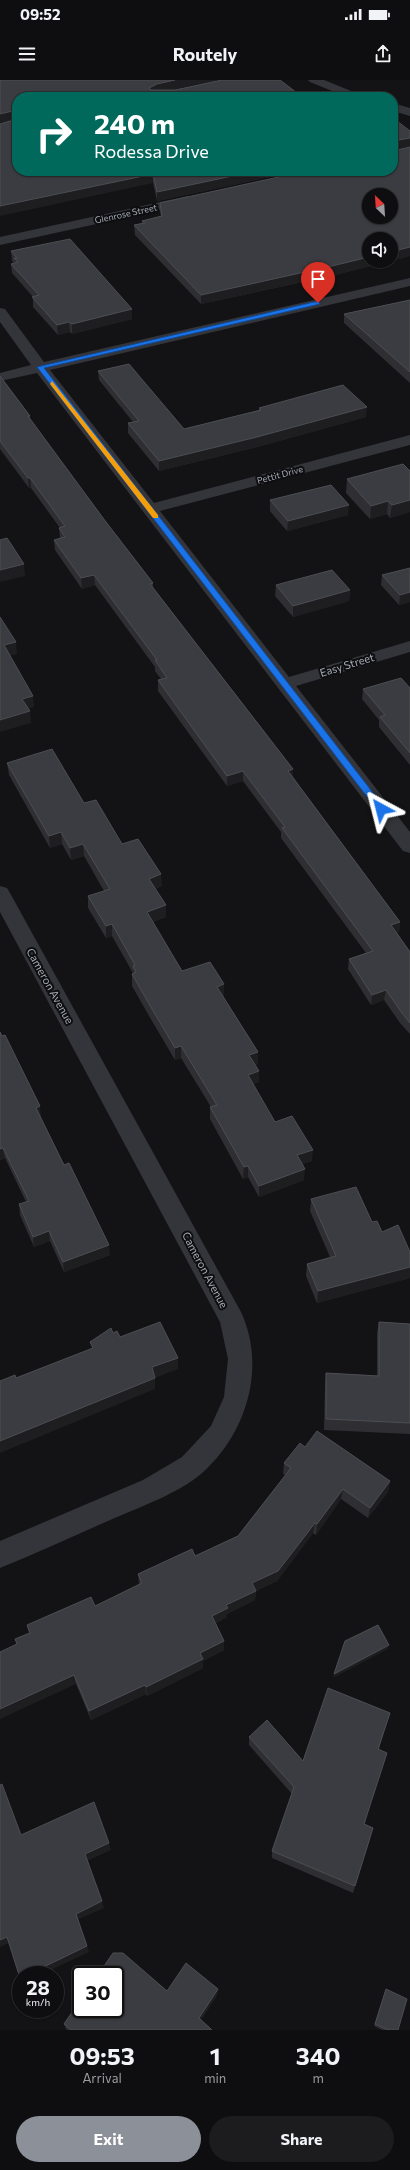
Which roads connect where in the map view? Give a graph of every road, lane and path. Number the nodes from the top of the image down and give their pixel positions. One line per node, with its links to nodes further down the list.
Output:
1 (314, 80): 2 (street)
2 (344, 92)
3 (398, 108): 4 (street)
4 (410, 112)
5 (199, 198): 6 (street, Glenrose Street)
6 (0, 241)
7 (410, 282): 9 (street)
8 (0, 312): 9 (street)
9 (40, 367): 10 (street); 12 (street)
10 (0, 377)
11 (410, 440): 12 (street, Pettit Drive)
12 (150, 509): 14 (street)
13 (410, 646): 14 (street, Easy Street)
14 (284, 684): 15 (street)
15 (410, 846)
16 (0, 893): 17 (street, Cameron Avenue)
17 (0, 1555)

